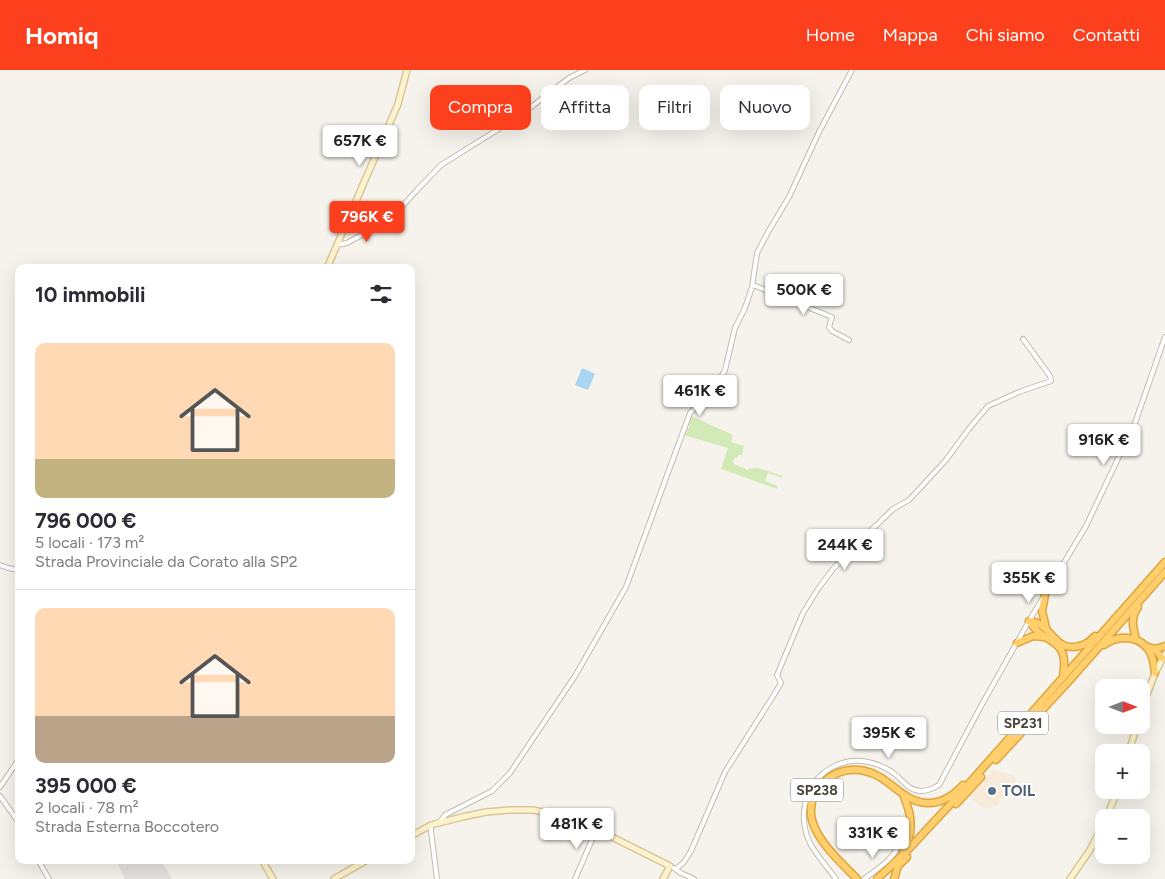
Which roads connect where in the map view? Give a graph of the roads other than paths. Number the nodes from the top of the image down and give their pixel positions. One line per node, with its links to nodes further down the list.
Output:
1 (407, 70): 4 (street)
2 (585, 70): 4 (street)
3 (852, 70): 6 (street)
4 (337, 245): 5 (street)
5 (329, 264)
6 (753, 285): 9 (street); 36 (street)
7 (1165, 337): 15 (street)
8 (1023, 338): 47 (street)
9 (849, 340)
10 (1165, 562): 17 (highway, SP231)
11 (0, 565): 12 (street)
12 (15, 569)
13 (1165, 572): 14 (highway, SP231)
14 (1155, 583): 20 (highway); 28 (highway, SP231)
15 (1045, 595): 16 (street); 18 (highway)
16 (1029, 622): 18 (highway); 19 (highway); 21 (street)
17 (1112, 623): 18 (highway); 28 (highway, SP231)
18 (1046, 628)
19 (1047, 637): 21 (highway); 28 (highway)
20 (1136, 639): 22 (highway); 28 (highway)
21 (1017, 643): 56 (street)
22 (1145, 646): 24 (highway); 25 (highway)
23 (1165, 646): 24 (highway)
24 (1155, 648): 26 (highway)
25 (1152, 656): 26 (highway); 27 (highway)
26 (1164, 656): 27 (street)
27 (1155, 673): 29 (street)
28 (1065, 680): 30 (highway, SP231); 42 (highway, SP231)
29 (1150, 687)
30 (1002, 746): 33 (highway); 58 (highway, SP231)
31 (15, 765): 32 (street)
32 (0, 787)
33 (904, 795): 48 (highway, SP238); 58 (highway)
34 (0, 796): 35 (street)
35 (15, 817)
36 (438, 823): 37 (street); 38 (street)
37 (431, 826): 39 (street); 52 (street)
38 (596, 828): 46 (street); 53 (street)
39 (415, 834)
40 (893, 839): 57 (street)
41 (1095, 840): 61 (street)
42 (913, 849): 59 (highway, SP231); 60 (highway)
43 (40, 864): 49 (street)
44 (264, 864): 50 (street)
45 (360, 864): 51 (street)
46 (670, 866): 47 (street); 54 (street)
47 (676, 869): 55 (street)
48 (855, 877)
49 (49, 879)
50 (273, 879)
51 (334, 879)
52 (437, 879)
53 (575, 879)
54 (663, 879)
55 (694, 879)
56 (836, 879)
57 (864, 879)
58 (876, 879)
59 (884, 879)
60 (894, 879)
61 (1070, 879)

